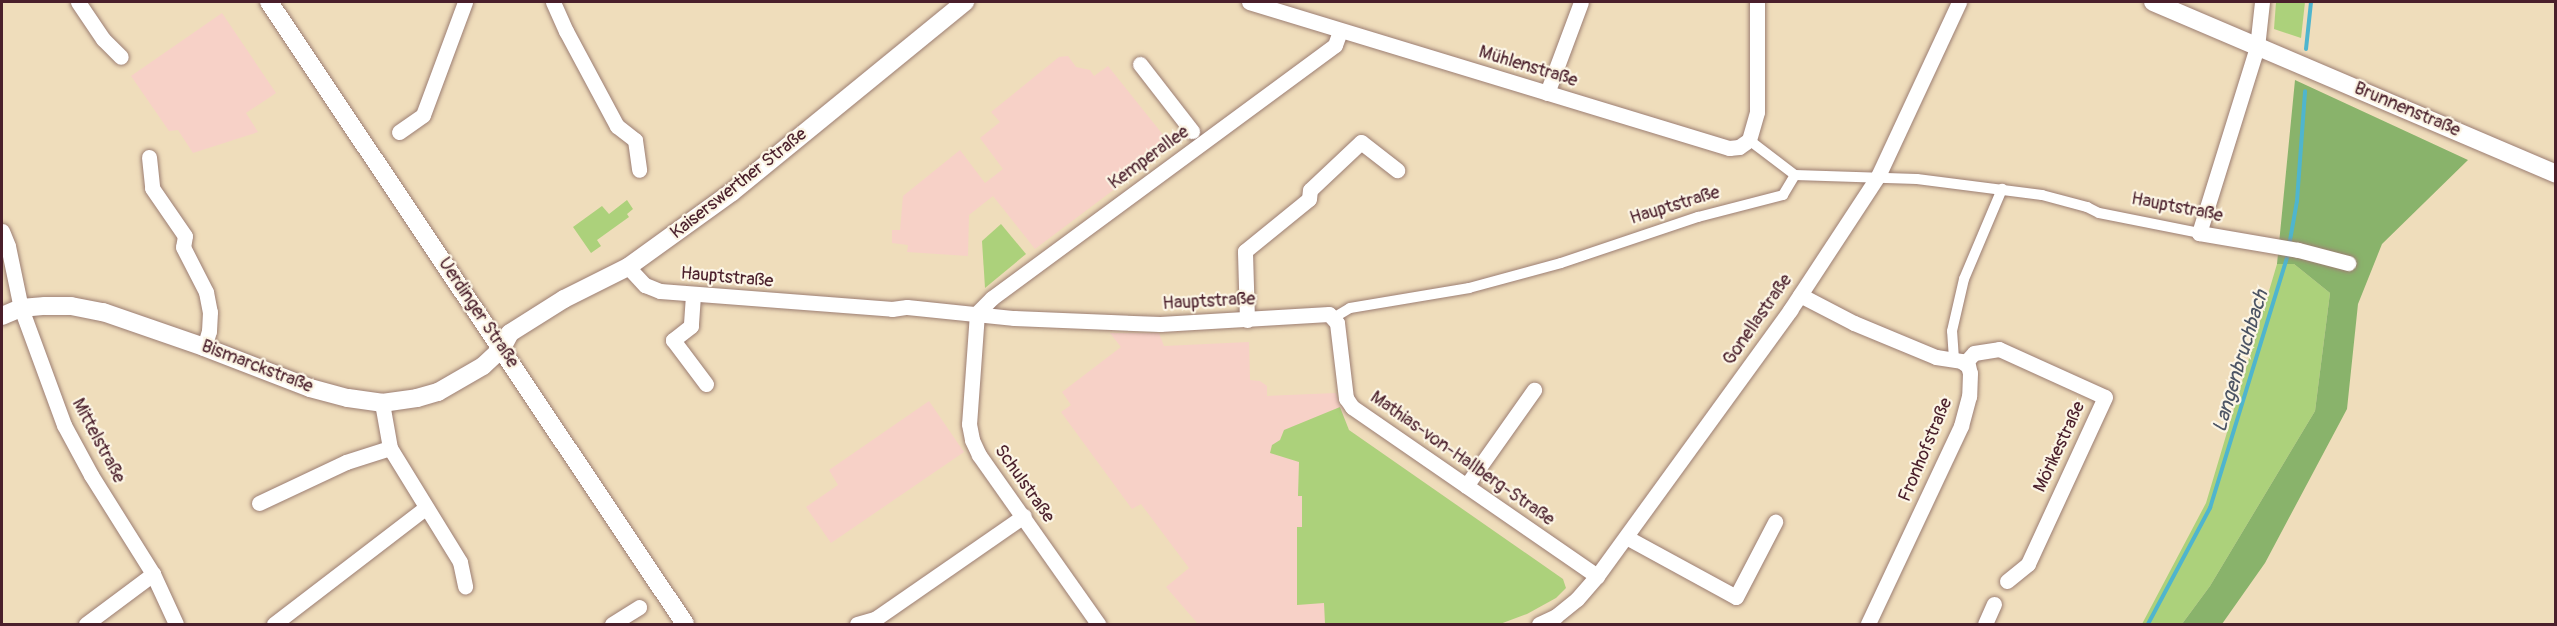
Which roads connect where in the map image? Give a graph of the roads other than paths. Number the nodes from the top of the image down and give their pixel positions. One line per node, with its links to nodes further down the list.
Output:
1 (78, 2): 14 (street)
2 (269, 2): 39 (street, Uerdinger Straße)
3 (465, 2): 18 (street)
4 (553, 2): 21 (street)
5 (966, 2): 30 (street, Kaiserswerther Straße)
6 (1249, 2): 12 (street, Mühlenstraße)
7 (1581, 2): 16 (street)
8 (1757, 2): 19 (street)
9 (1959, 2): 25 (street, Gonellastraße)
10 (2153, 2): 13 (street, Brunnenstraße)
11 (2262, 2): 13 (street)
12 (1340, 31): 16 (street, Mühlenstraße); 34 (street, Kemperallee)
13 (2257, 47): 24 (street, Brunnenstraße); 28 (street)
14 (121, 57)
15 (1140, 64): 17 (street)
16 (1547, 93): 19 (street, Mühlenstraße)
17 (1192, 131)
18 (399, 132)
19 (1749, 140): 23 (street)
20 (149, 158): 38 (street)
21 (639, 170)
22 (1397, 170): 37 (street)
23 (1791, 172): 25 (street, Hauptstraße); 36 (street, Hauptstraße)
24 (2556, 174)
25 (1878, 176): 26 (street, Hauptstraße); 32 (street, Gonellastraße)
26 (2002, 189): 28 (street, Hauptstraße); 40 (street, Fronhofstraße)
27 (2, 231): 33 (street, Mittelstraße)
28 (2199, 233): 29 (street, Hauptstraße)
29 (2348, 264)
30 (628, 267): 31 (street, Hauptstraße); 39 (street, Kaiserswerther Straße)
31 (693, 295): 34 (street, Hauptstraße); 41 (street)
32 (1800, 295): 40 (street); 50 (street, Gonellastraße)
33 (21, 308): 35 (street, Bismarckstraße); 38 (street, Bismarckstraße); 51 (street, Mittelstraße)
34 (977, 313): 37 (street, Hauptstraße); 48 (street, Schulstraße)
35 (2, 316)
36 (1335, 317): 37 (street, Hauptstraße); 45 (street, Mathias-von-Hallberg-Straße)
37 (1247, 320)
38 (204, 347): 43 (street, Bismarckstraße)
39 (502, 348): 43 (street, Bismarckstraße); 62 (street, Uerdinger Straße)
40 (1959, 361): 53 (street, Mörikestraße); 57 (street, Fronhofstraße)
41 (705, 384)
42 (1534, 390): 45 (street)
43 (382, 404): 44 (street)
44 (390, 448): 46 (street); 47 (street)
45 (1466, 486): 52 (street, Mathias-von-Hallberg-Straße)
46 (258, 503)
47 (425, 508): 54 (street); 60 (street)
48 (1024, 516): 63 (street); 64 (street, Schulstraße)
49 (1775, 522): 50 (street)
50 (1626, 537): 52 (street, Gonellastraße)
51 (153, 574): 58 (street); 59 (street, Mittelstraße)
52 (1597, 576): 65 (street, Gonellastraße)
53 (2007, 581)
54 (465, 586)
55 (1994, 604): 66 (street)
56 (639, 607): 61 (street)
57 (1871, 623)
58 (86, 624)
59 (176, 624)
60 (274, 624)
61 (612, 624)
62 (685, 624)
63 (856, 624)
64 (1098, 624)
65 (1539, 624)
66 (1985, 624)

